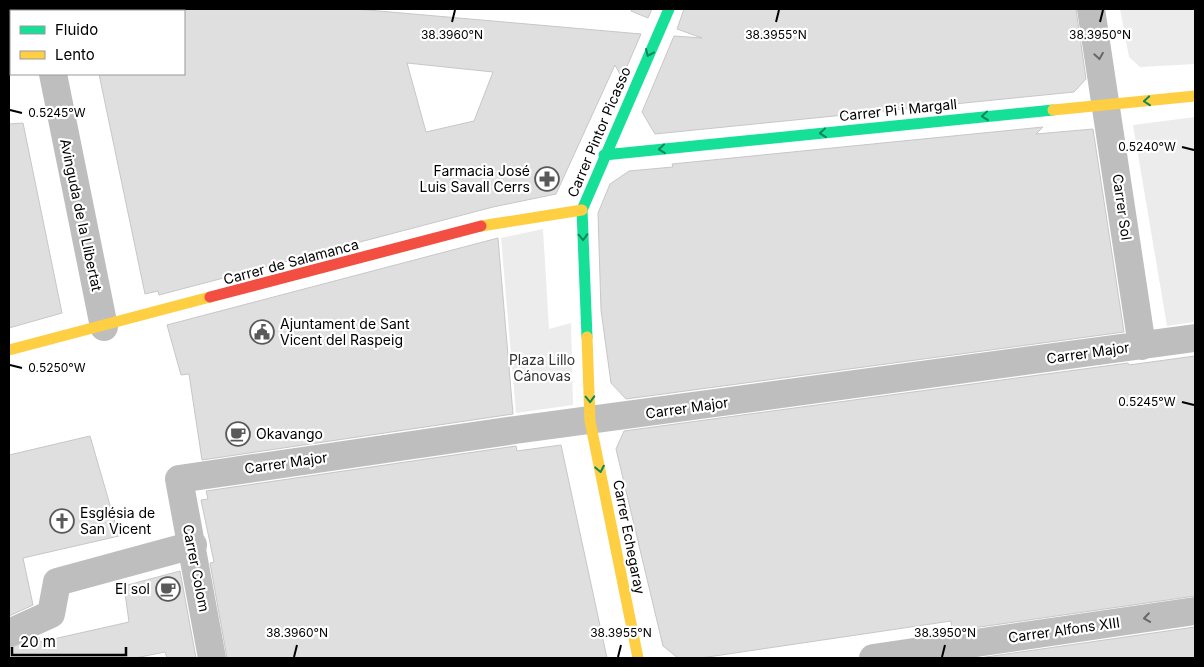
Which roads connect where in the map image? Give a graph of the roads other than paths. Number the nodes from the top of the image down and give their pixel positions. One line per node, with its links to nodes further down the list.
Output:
1 (669, 9): 6 (street, Carrer Pintor Picasso, one-way to 6)
2 (1092, 9): 5 (street, Carrer Sol, one-way to 5)
3 (52, 75): 8 (street, Avinguda de la Llibertat)
4 (1195, 96): 5 (street, Carrer Pi i Margall, one-way to 5)
5 (1107, 104): 6 (street, Carrer Pi i Margall, one-way to 6); 10 (street, Carrer Sol)
6 (604, 155): 7 (street, Carrer Pintor Picasso)
7 (582, 210): 8 (street, Carrer de Salamanca); 12 (street, Carrer Pintor Picasso, one-way to 12)
8 (104, 327): 11 (street, Carrer de Salamanca)
9 (1195, 338): 10 (street, Carrer Major)
10 (1142, 346): 12 (street, Carrer Major)
11 (9, 350)
12 (590, 421): 13 (street, Carrer Major); 18 (street, Carrer Echegaray, one-way to 18)
13 (179, 479): 14 (street, Carrer Colom)
14 (193, 545): 16 (street); 17 (street, Carrer Colom)
15 (1195, 611): 19 (street, Carrer Alfons XIII, one-way to 19)
16 (9, 633)
17 (212, 658)
18 (638, 658)
19 (873, 658)

